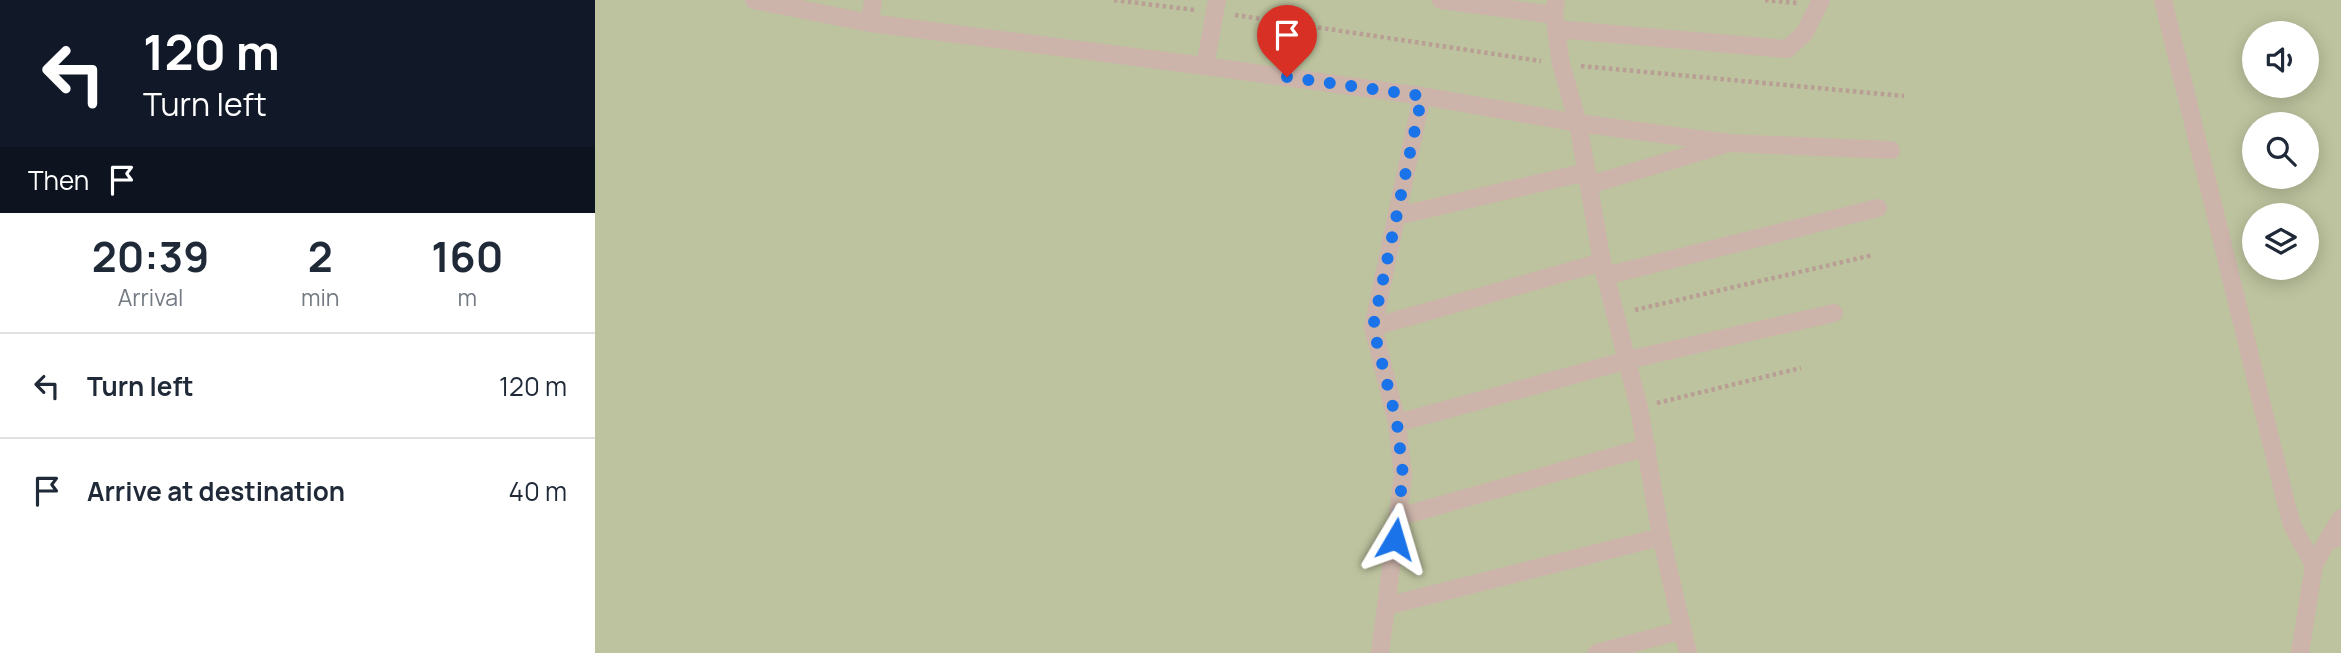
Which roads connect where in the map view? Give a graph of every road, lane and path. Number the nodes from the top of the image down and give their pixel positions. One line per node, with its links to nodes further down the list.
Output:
1 (754, 0): 10 (street)
2 (873, 0): 10 (street)
3 (1114, 0): 8 (path)
4 (1441, 0): 9 (street)
5 (1765, 0): 7 (path)
6 (2163, 0): 35 (street)
7 (1820, 2): 9 (street)
8 (1217, 6): 11 (path); 12 (street)
9 (1555, 15): 11 (street)
10 (870, 23): 12 (street)
11 (1561, 64): 14 (path); 15 (street)
12 (1205, 66): 13 (street)
13 (1422, 96): 15 (street); 20 (street)
14 (1904, 96)
15 (1578, 123): 16 (street); 18 (street)
16 (1729, 143): 17 (street); 18 (street)
17 (1891, 150)
18 (1588, 179): 20 (street); 22 (street)
19 (1878, 208): 22 (street)
20 (1397, 216): 25 (street)
21 (1873, 256): 24 (path)
22 (1603, 269): 24 (street); 25 (street)
23 (1834, 313): 26 (street)
24 (1614, 315): 26 (street)
25 (1373, 327): 29 (street)
26 (1628, 360): 28 (street); 29 (street)
27 (1801, 368): 28 (path)
28 (1639, 408): 30 (street)
29 (1397, 423): 31 (street)
30 (1647, 447): 31 (street); 33 (street)
31 (1398, 517): 36 (street)
32 (2341, 518): 34 (street)
33 (1661, 537): 36 (street); 37 (street)
34 (2333, 539): 35 (street)
35 (2314, 565): 41 (street)
36 (1385, 606): 38 (street)
37 (1682, 630): 39 (street); 40 (street)
38 (1380, 653)
39 (1597, 653)
40 (1688, 653)
41 (2300, 653)

